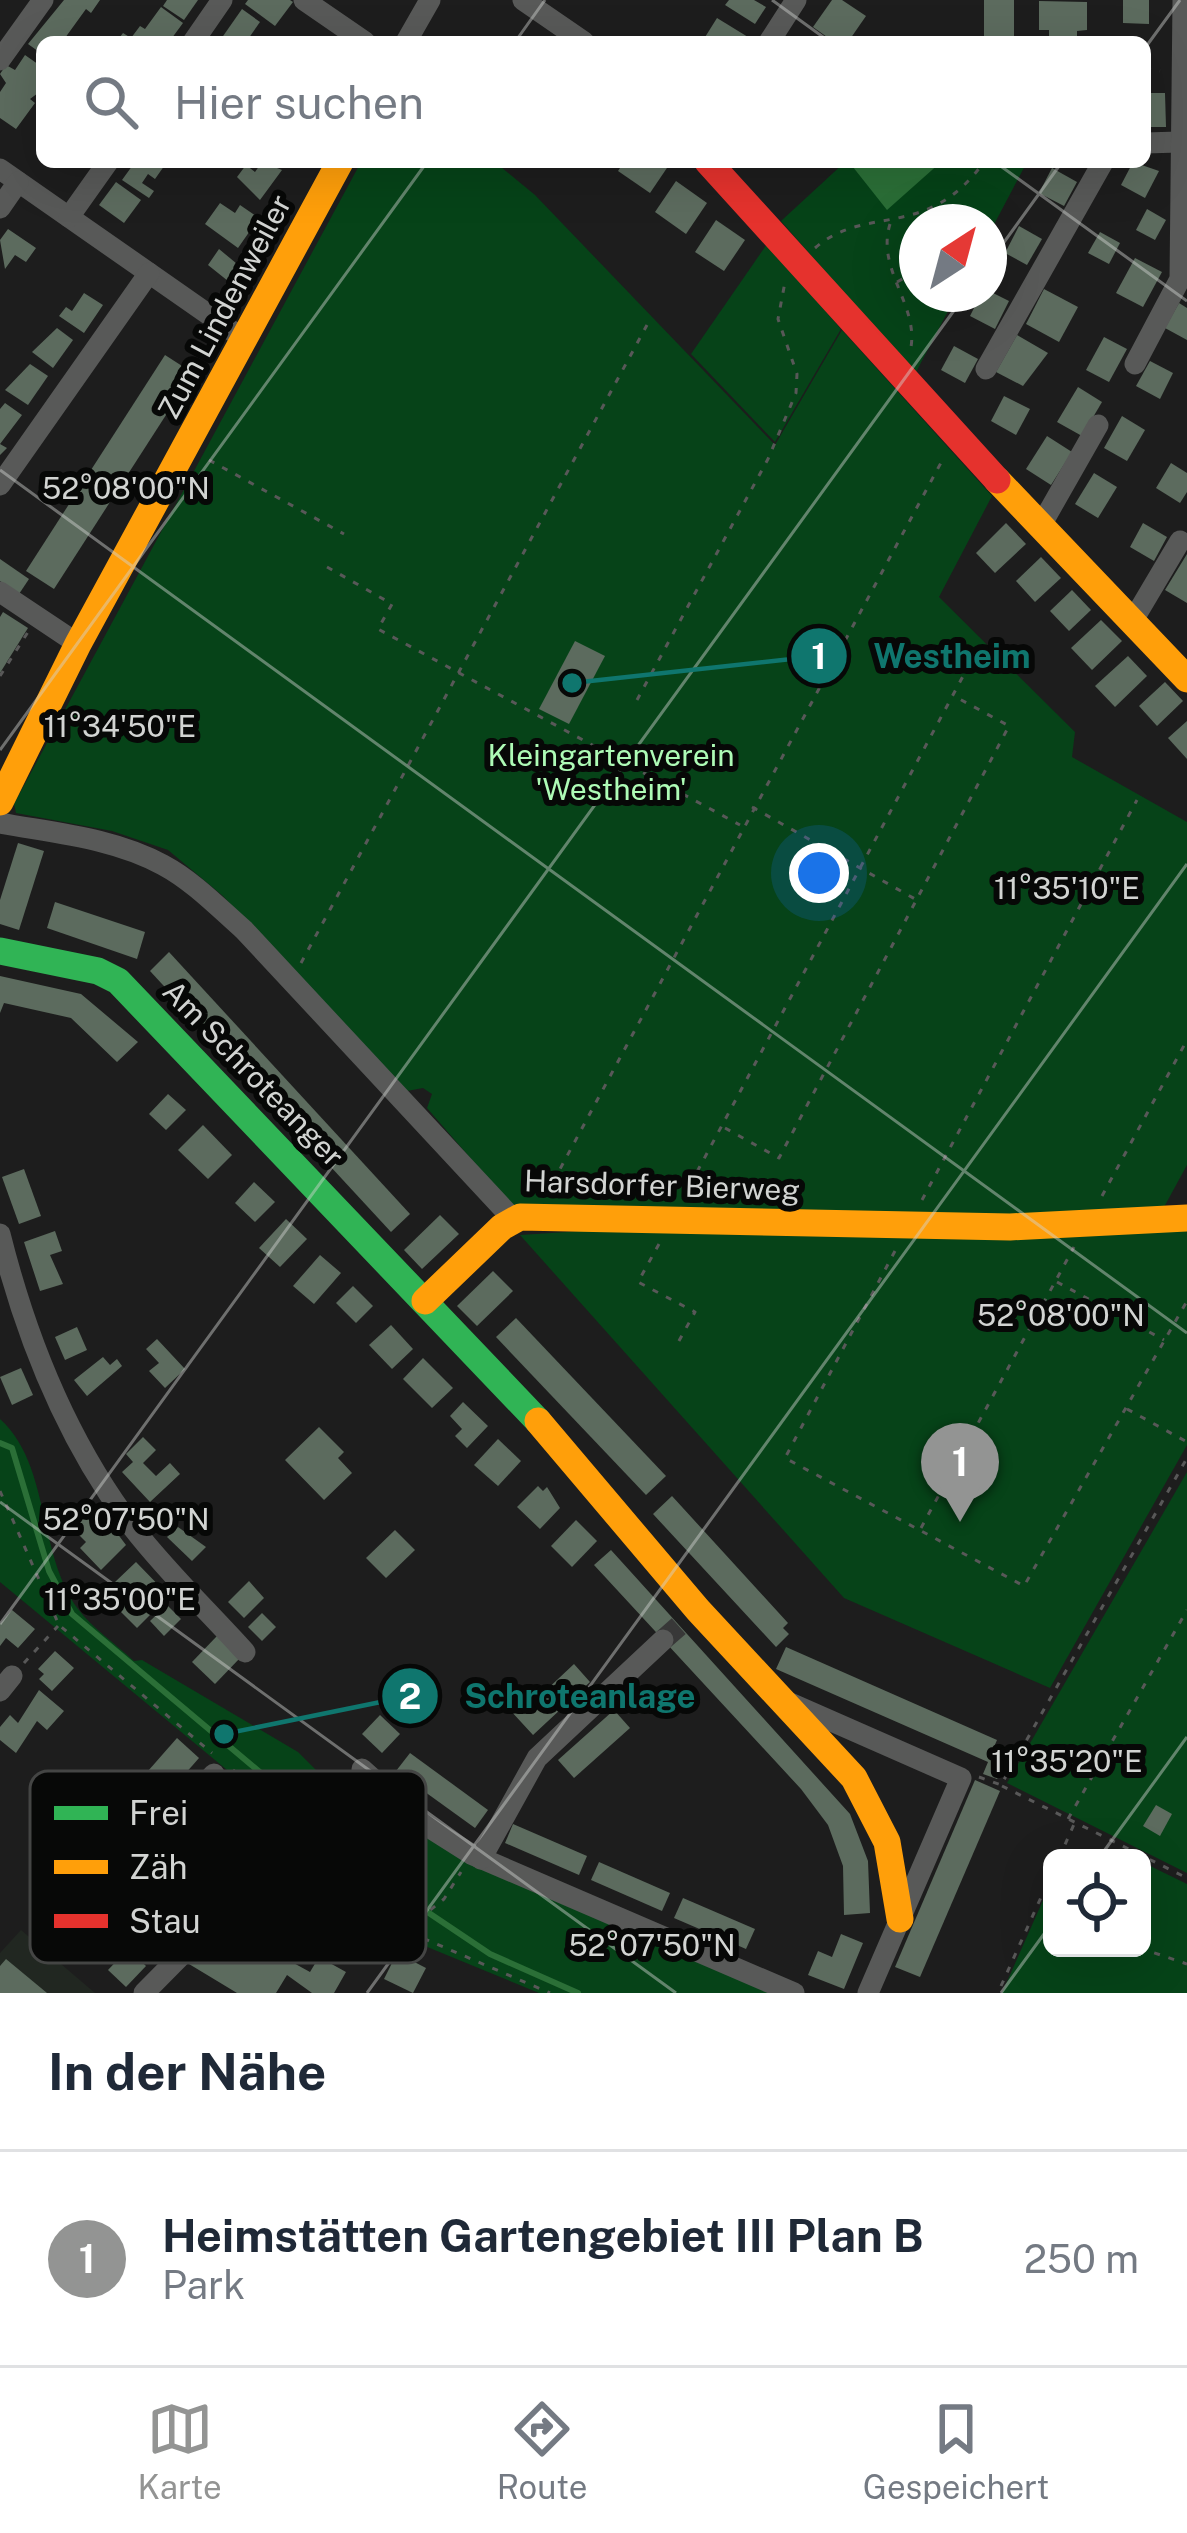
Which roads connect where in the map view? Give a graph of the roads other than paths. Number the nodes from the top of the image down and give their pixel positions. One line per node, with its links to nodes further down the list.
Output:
1 (43, 0): 13 (street)
2 (222, 0): 8 (street)
3 (304, 0): 9 (street)
4 (430, 0): 10 (street)
5 (523, 0): 11 (street)
6 (796, 0): 12 (street)
7 (1183, 0): 14 (street)
8 (197, 36)
9 (356, 36)
10 (409, 36)
11 (575, 36)
12 (773, 36)
13 (0, 60)
14 (1179, 142): 15 (street); 24 (street)
15 (1151, 143)
16 (104, 168): 22 (street)
17 (337, 168): 25 (street, Zum Lindenweiler)
18 (713, 168): 30 (street)
19 (1100, 168): 27 (street)
20 (9, 175): 21 (street); 22 (street)
21 (0, 208)
22 (69, 218): 23 (street)
23 (149, 274): 25 (street); 29 (street)
24 (1184, 285): 26 (street)
25 (245, 340): 34 (street, Zum Lindenweiler)
26 (1135, 364)
27 (986, 369)
28 (1098, 425): 30 (street)
29 (0, 485)
30 (1040, 527): 33 (street)
31 (1180, 541): 33 (street)
32 (0, 592): 34 (street)
33 (1132, 622): 35 (street)
34 (77, 644): 36 (street, Zum Lindenweiler)
35 (1187, 679)
36 (0, 802)
37 (0, 823): 39 (street, Harsdorfer Bierweg)
38 (0, 951): 42 (street, Am Schroteanger)
39 (524, 1218): 40 (street, Harsdorfer Bierweg); 42 (street)
40 (1187, 1218)
41 (0, 1234): 44 (street)
42 (425, 1301): 43 (street, Am Schroteanger)
43 (680, 1625): 45 (street, Am Schroteanger); 49 (street)
44 (245, 1652)
45 (788, 1702): 50 (street, Am Schroteanger); 50 (street, Am Schroteanger)
46 (218, 1764): 47 (street)
47 (212, 1771)
48 (426, 1826): 49 (street)
49 (473, 1863): 53 (street)
50 (900, 1919): 54 (street, Am Schroteanger)
51 (174, 1963): 52 (street)
52 (144, 1993)
53 (794, 1993)
54 (868, 1993)

